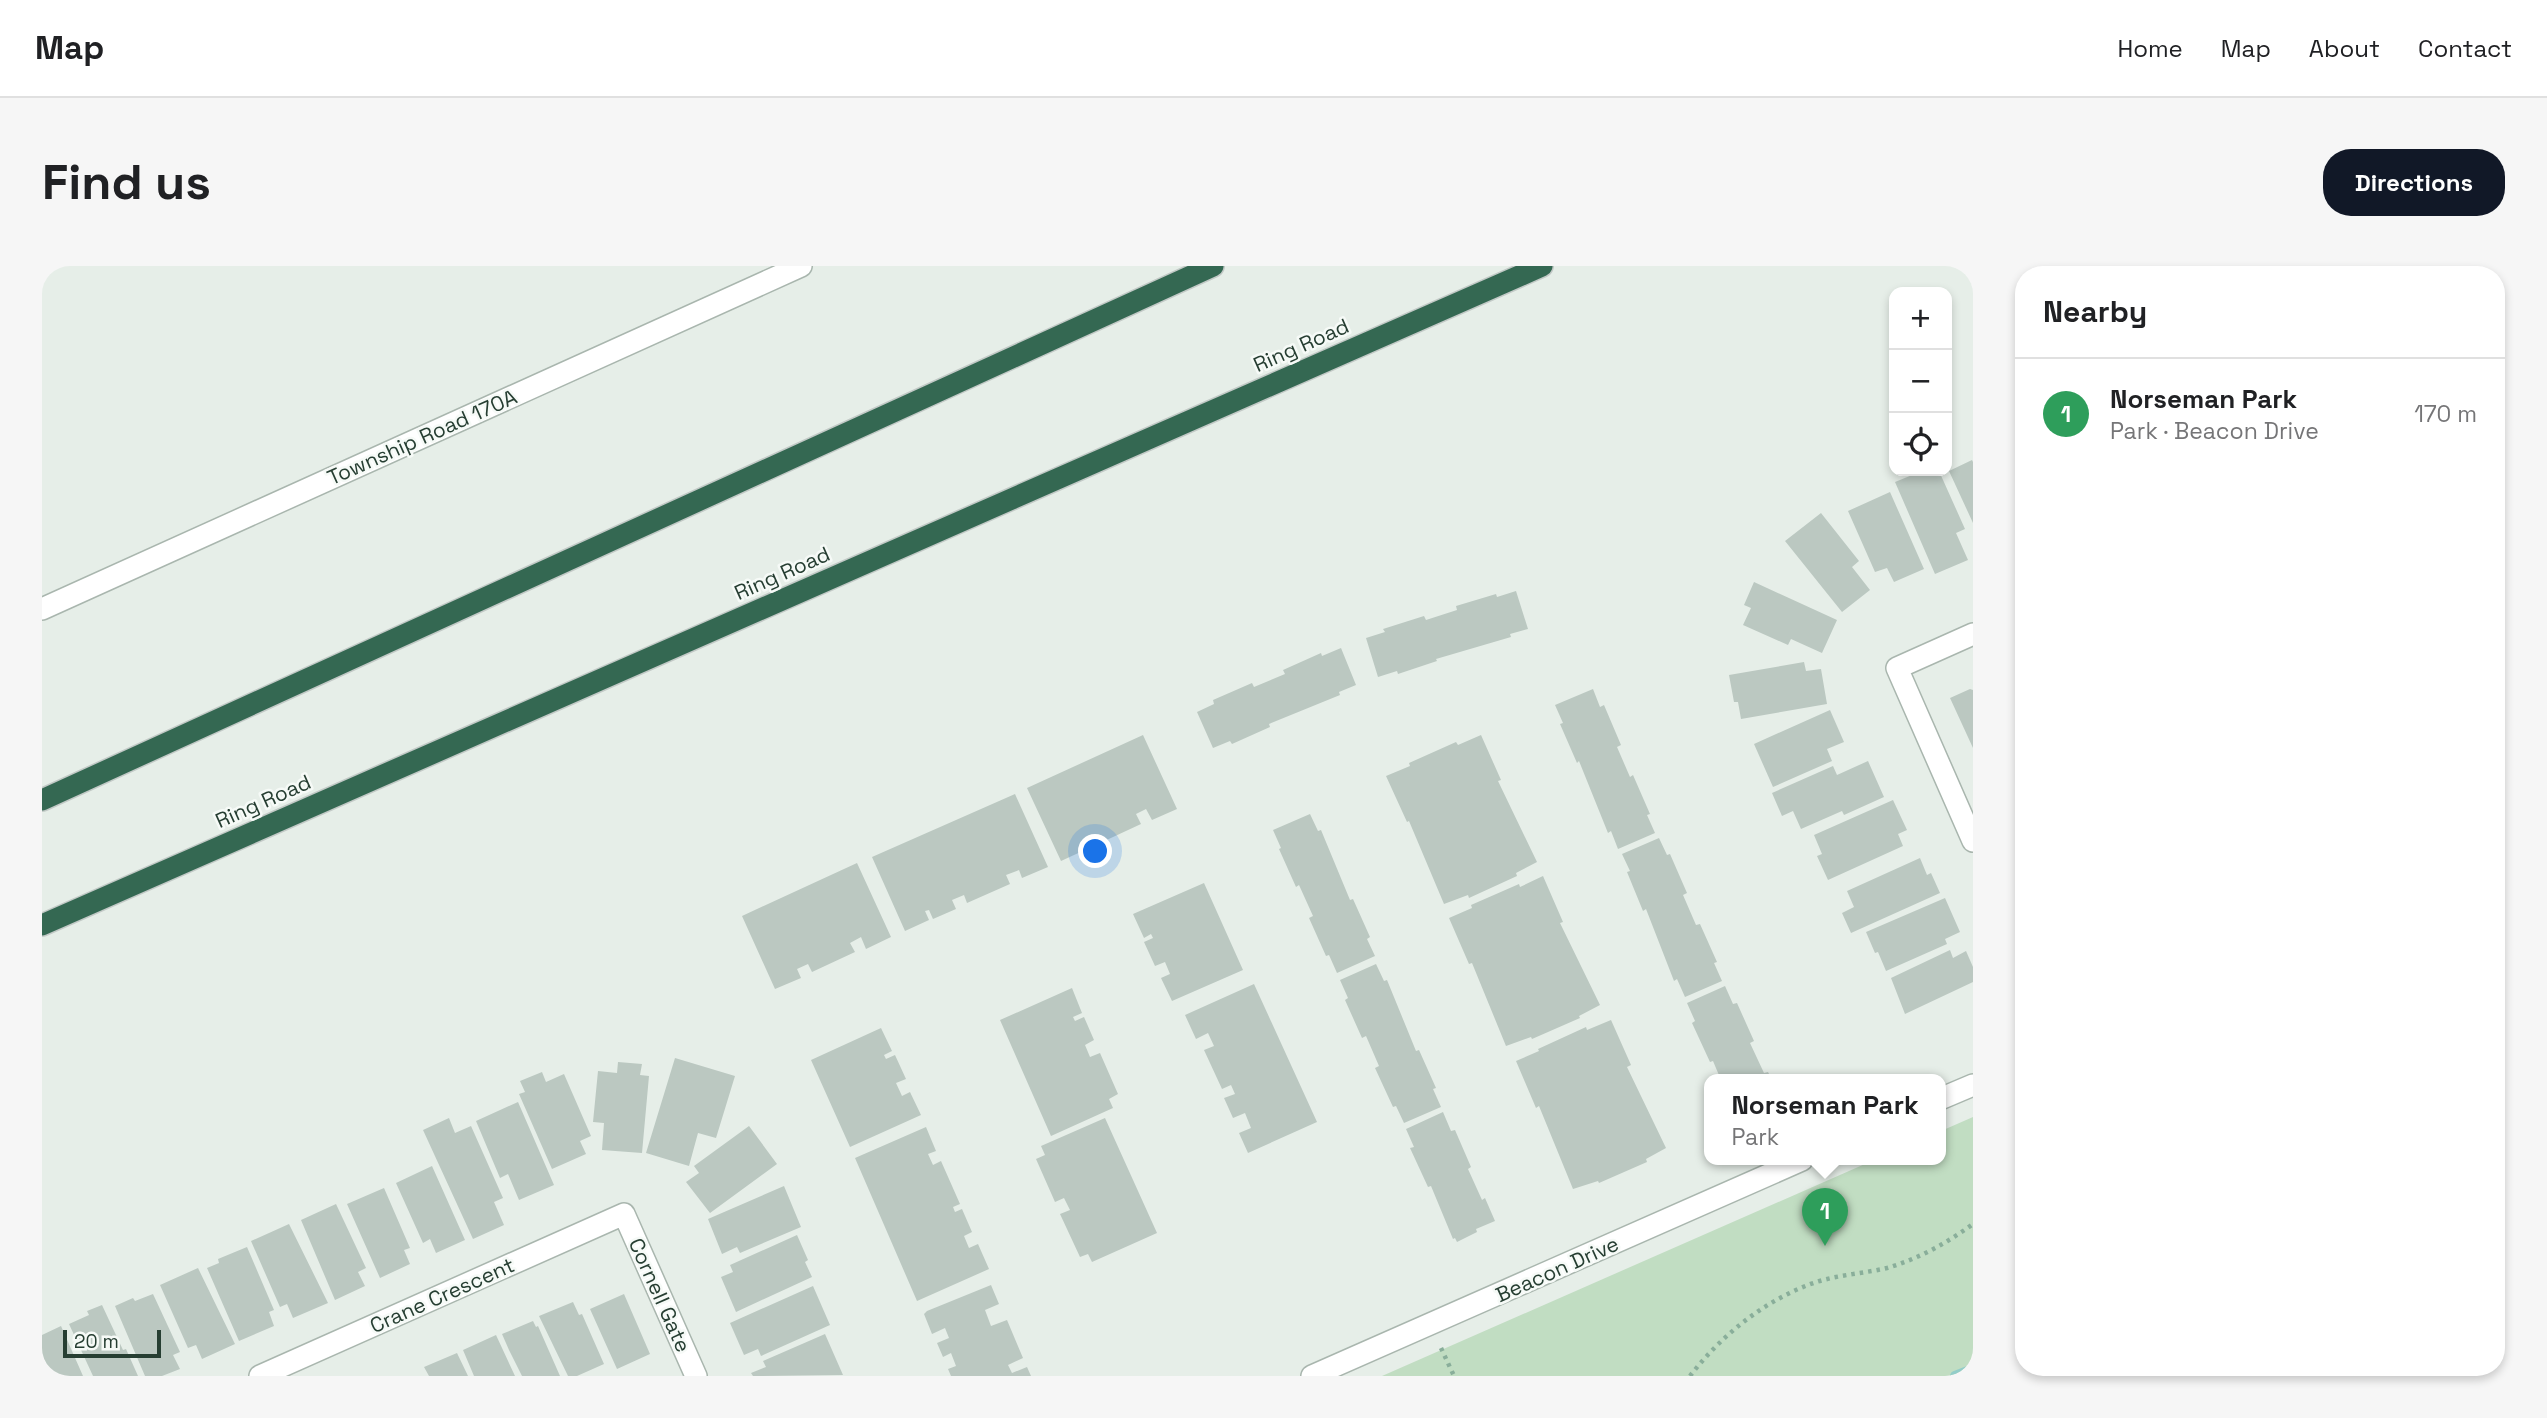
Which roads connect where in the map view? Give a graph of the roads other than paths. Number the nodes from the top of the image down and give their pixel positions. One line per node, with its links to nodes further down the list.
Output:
1 (801, 266): 4 (street, Township Road 170A)
2 (1213, 266): 6 (highway)
3 (1542, 266): 8 (highway, Ring Road)
4 (42, 609)
5 (1973, 634): 7 (street)
6 (42, 798)
7 (1973, 841)
8 (42, 926)
9 (1973, 1085): 10 (street)
10 (1946, 1097)
11 (1791, 1165): 15 (street, Beacon Drive)
12 (624, 1214): 13 (street, Crane Crescent); 14 (street, Cornell Gate)
13 (260, 1376)
14 (696, 1376)
15 (1312, 1376)

